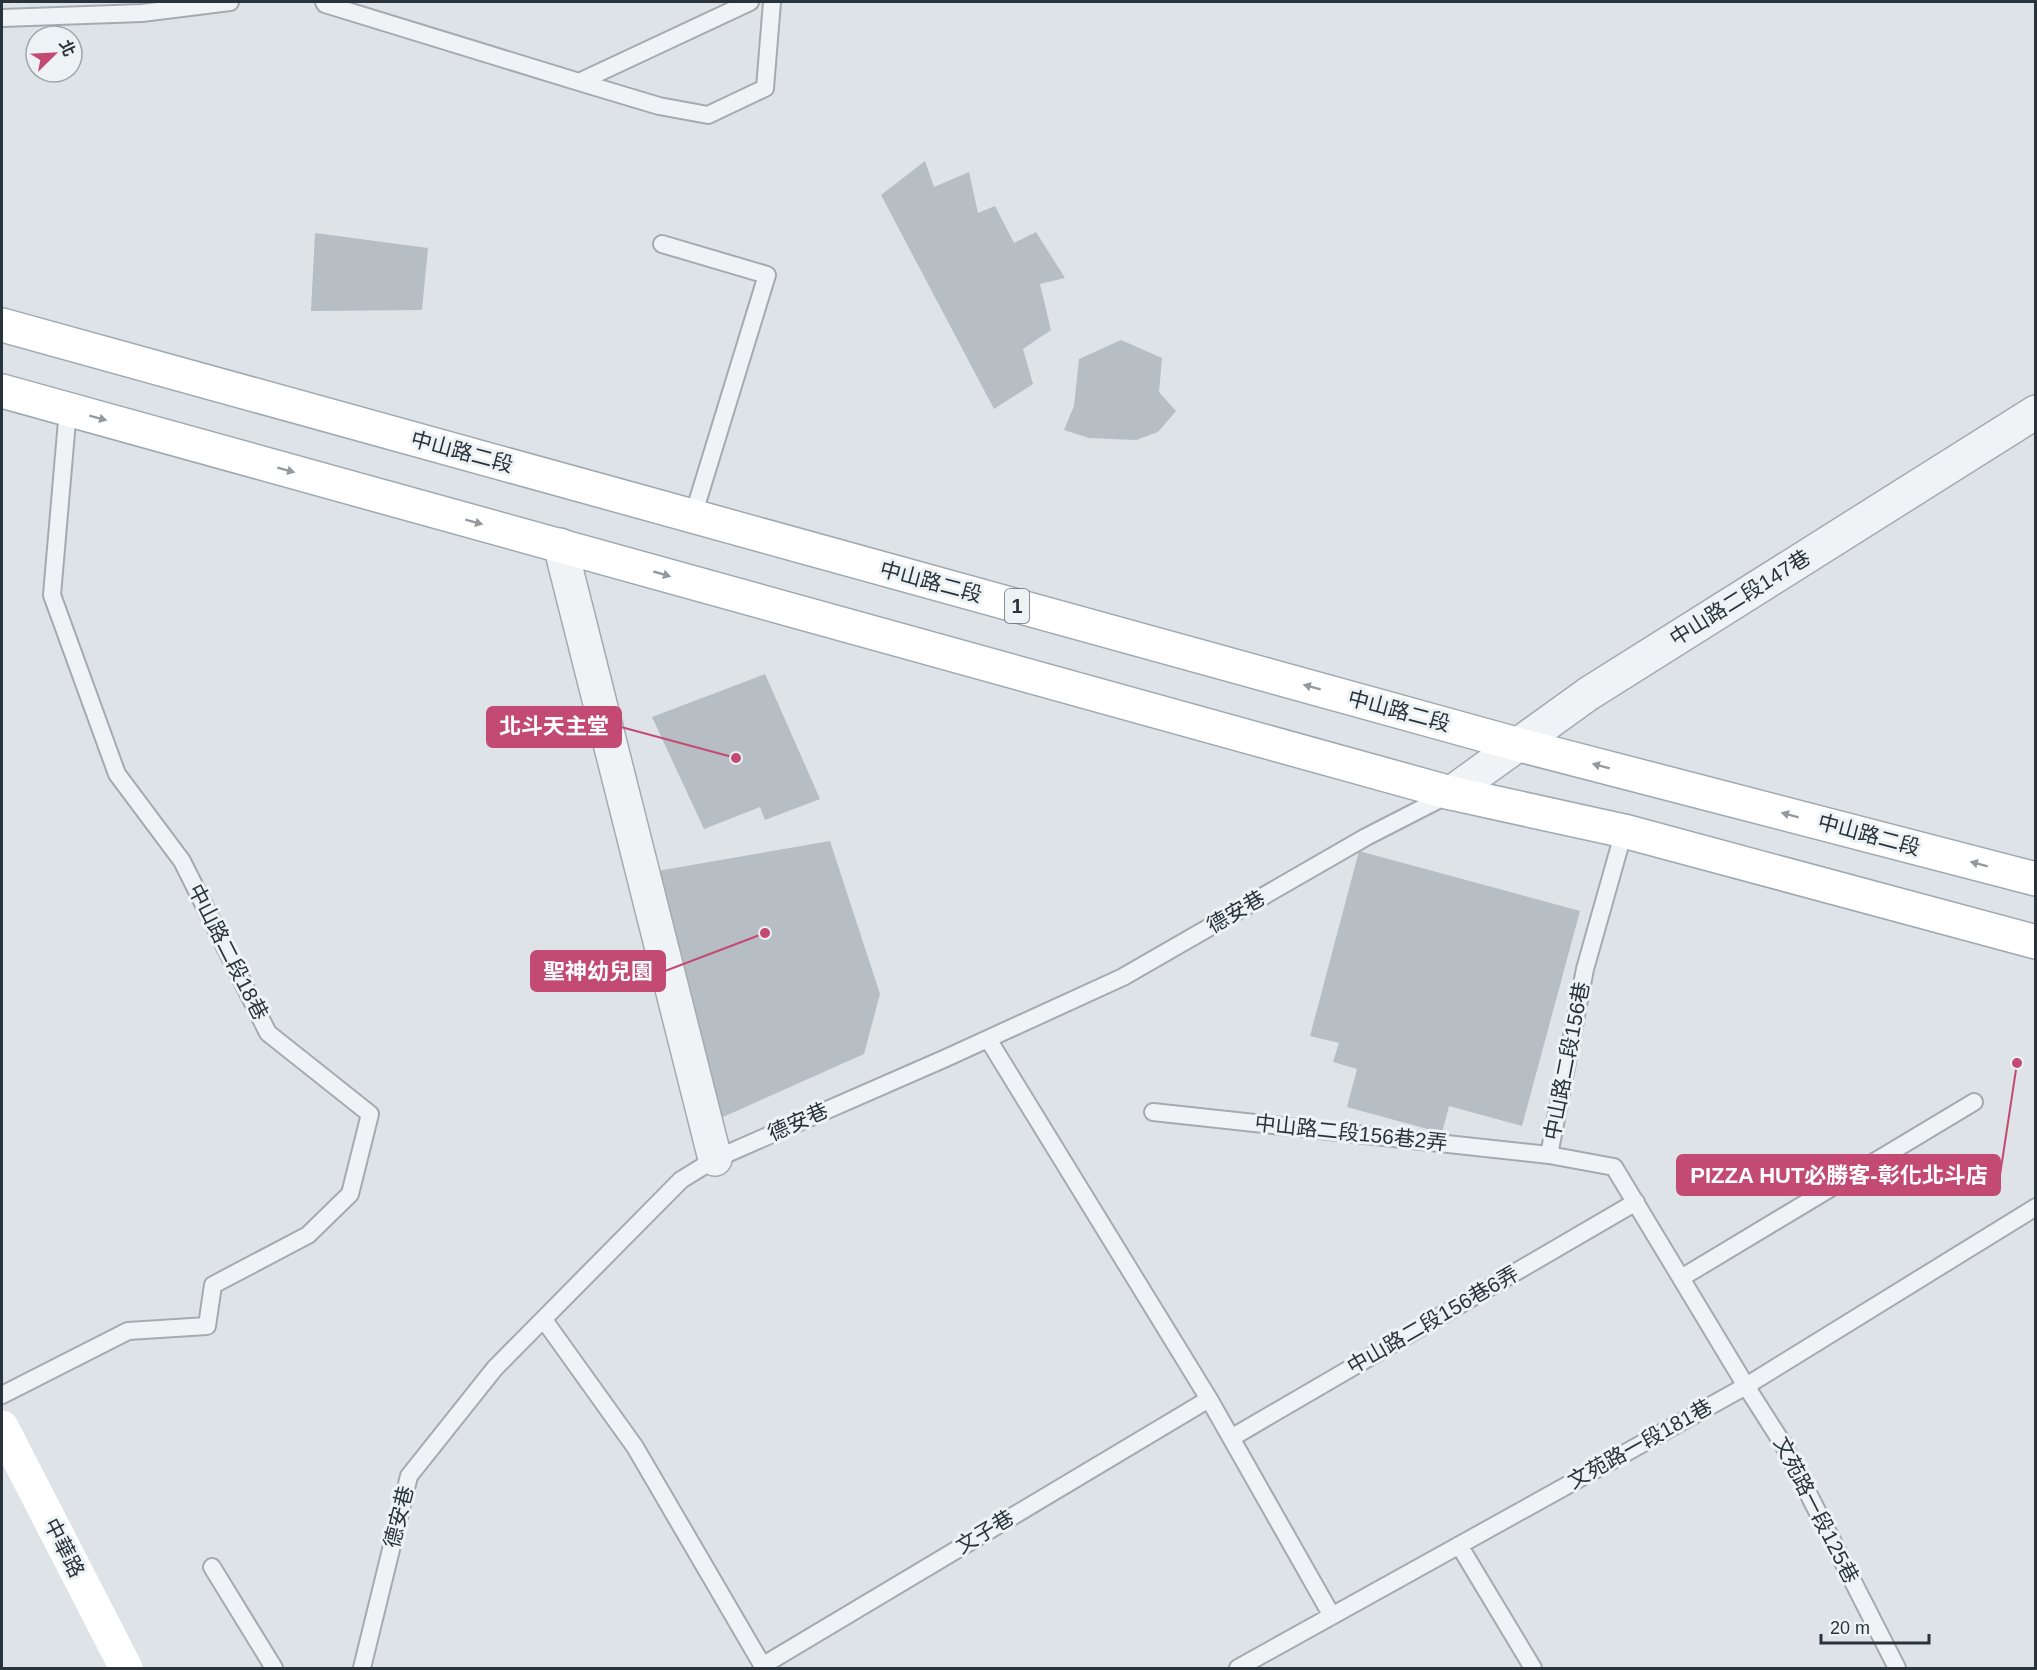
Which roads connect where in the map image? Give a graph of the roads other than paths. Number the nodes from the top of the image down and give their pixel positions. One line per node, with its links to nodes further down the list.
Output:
1 (230, 2): 5 (lane)
2 (324, 2): 6 (lane)
3 (750, 2): 6 (lane)
4 (772, 2): 6 (lane)
5 (2, 18)
6 (579, 82)
7 (662, 244): 12 (lane)
8 (2, 325): 12 (main road, 中山路二段 / 1)
9 (4, 395): 10 (main road)
10 (68, 409): 13 (main road, one-way to 13); 29 (lane, 中山路二段18巷)
11 (2036, 412): 14 (street, 中山路二段147巷)
12 (693, 516): 14 (main road, 中山路二段 / 1, one-way to 12)
13 (560, 545): 15 (main road, one-way to 15); 23 (street)
14 (1520, 745): 15 (street, 中山路二段147巷); 17 (main road, 中山路二段 / 1, one-way to 14)
15 (1451, 793): 16 (main road); 19 (lane, 德安巷)
16 (1624, 831): 18 (main road); 22 (lane, 中山路二段156巷)
17 (2036, 879)
18 (2036, 942)
19 (988, 1039): 23 (lane, 德安巷); 30 (lane)
20 (1974, 1102): 26 (lane)
21 (1153, 1112): 22 (lane, 中山路二段156巷2弄)
22 (1549, 1155): 24 (lane, 中山路二段156巷)
23 (715, 1159): 27 (lane, 德安巷)
24 (1636, 1202): 26 (lane, 中山路二段156巷); 32 (lane, 中山路二段156巷6弄)
25 (2036, 1207): 28 (lane, 文苑路一段181巷)
26 (1682, 1278): 28 (lane, 中山路二段156巷)
27 (544, 1320): 36 (lane, 文子巷); 39 (lane, 德安巷)
28 (1746, 1386): 33 (lane, 文苑路一段181巷); 42 (lane, 文苑路一段125巷)
29 (2, 1395)
30 (1209, 1399): 32 (lane); 36 (lane, 文子巷)
31 (2, 1426): 37 (main road, 中華路)
32 (1231, 1438): 35 (lane)
33 (1459, 1545): 35 (lane, 文苑路一段181巷); 41 (lane)
34 (212, 1567): 38 (lane)
35 (1332, 1616): 40 (lane, 文苑路一段181巷)
36 (763, 1667)
37 (126, 1668)
38 (274, 1668)
39 (362, 1668)
40 (1238, 1668)
41 (1533, 1668)
42 (1897, 1668)

